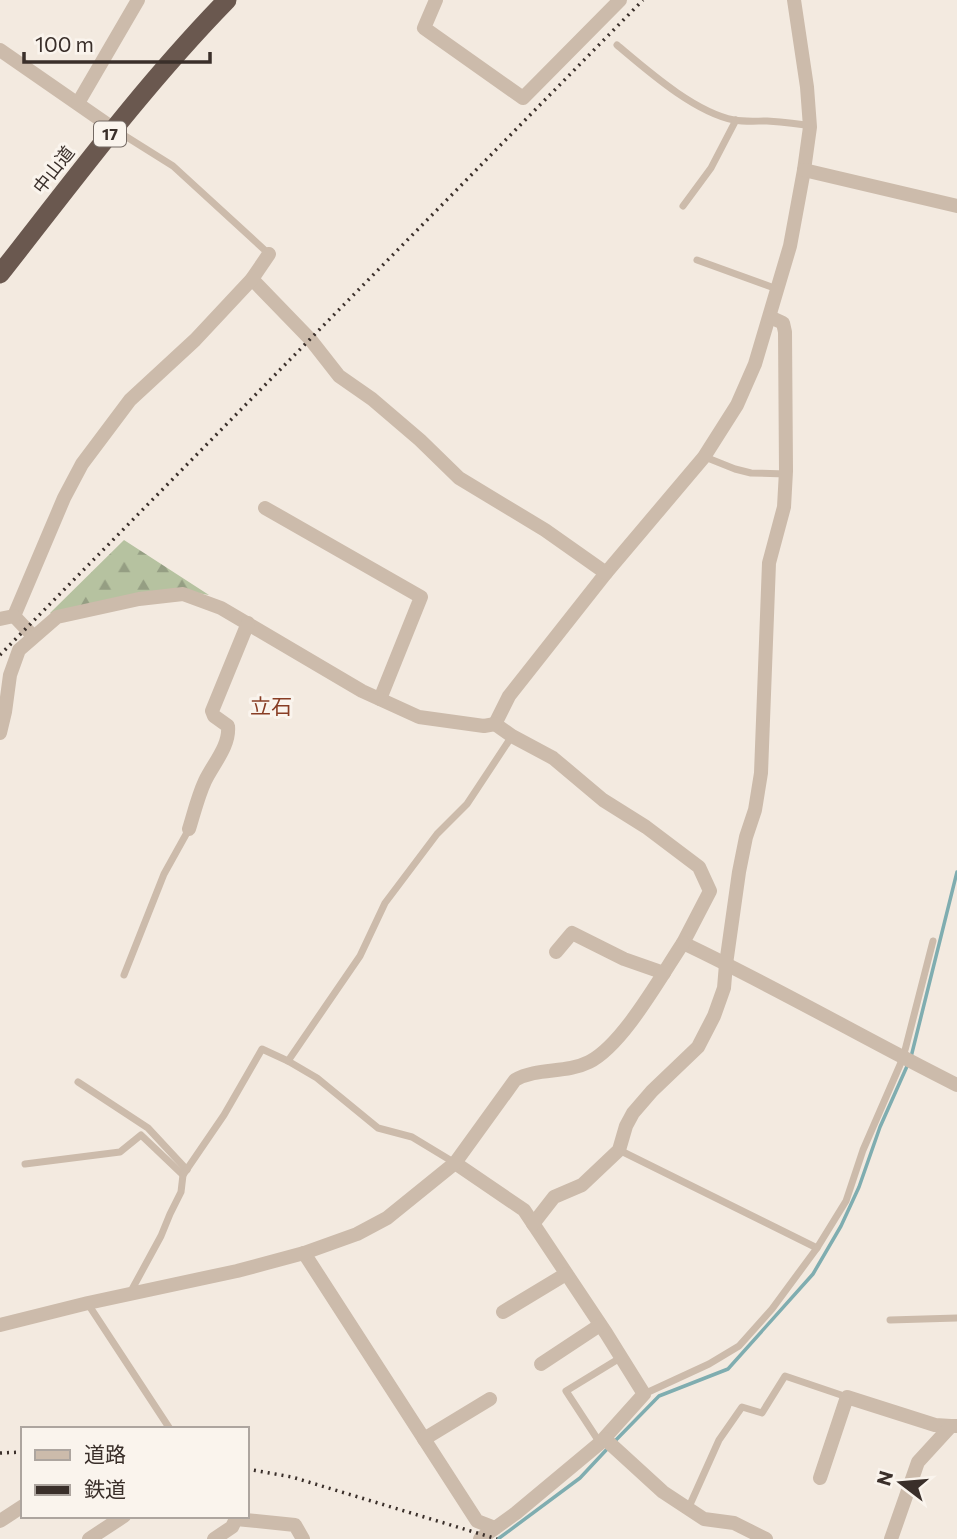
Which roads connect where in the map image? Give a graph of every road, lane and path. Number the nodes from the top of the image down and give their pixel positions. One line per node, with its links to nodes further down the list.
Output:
1 (138, 0): 8 (street)
2 (227, 0): 11 (highway, 中山道 / 17)
3 (436, 0): 4 (street)
4 (620, 0)
5 (794, 0): 10 (street)
6 (617, 45): 9 (lane)
7 (0, 50): 8 (street)
8 (78, 103): 11 (street)
9 (736, 120): 10 (lane); 13 (lane)
10 (810, 127): 12 (street)
11 (114, 129): 15 (lane); 17 (highway, 中山道 / 17)
12 (804, 170): 14 (street); 19 (street)
13 (683, 205)
14 (957, 206)
15 (269, 254): 18 (street)
16 (697, 260): 19 (lane)
17 (0, 274)
18 (252, 279): 24 (street); 25 (street)
19 (777, 289): 20 (street)
20 (769, 317): 21 (street); 22 (street)
21 (704, 457): 22 (lane); 24 (street)
22 (786, 474): 36 (street)
23 (265, 508): 28 (street)
24 (606, 573): 29 (street)
25 (7, 618): 27 (street)
26 (248, 624): 27 (street); 28 (street); 32 (street)
27 (33, 636): 30 (street)
28 (380, 699): 29 (street)
29 (495, 724): 31 (street)
30 (0, 733)
31 (512, 736): 34 (street); 40 (lane)
32 (190, 829): 38 (lane)
33 (933, 941): 39 (lane)
34 (683, 943): 36 (street); 37 (street)
35 (555, 952): 37 (street)
36 (726, 964): 39 (street); 43 (street)
37 (664, 973): 44 (street)
38 (124, 975)
39 (903, 1058): 42 (street); 48 (lane)
40 (288, 1061): 44 (lane); 46 (lane)
41 (78, 1082): 46 (lane)
42 (957, 1084)
43 (619, 1150): 47 (street); 48 (lane)
44 (455, 1163): 47 (street); 49 (street)
45 (25, 1164): 46 (lane)
46 (185, 1172): 51 (lane)
47 (533, 1224): 50 (street)
48 (817, 1248): 60 (lane)
49 (304, 1253): 51 (street); 65 (street)
50 (566, 1274): 53 (street); 57 (street)
51 (130, 1294): 52 (street)
52 (88, 1303): 56 (street); 64 (lane)
53 (503, 1312)
54 (957, 1318): 55 (lane)
55 (890, 1321)
56 (0, 1325)
57 (600, 1325): 58 (street); 59 (street)
58 (620, 1358): 60 (street); 66 (lane)
59 (541, 1364)
60 (644, 1394): 66 (street)
61 (847, 1397): 63 (street); 67 (street); 69 (lane)
62 (490, 1399): 65 (street)
63 (954, 1426): 79 (street)
64 (169, 1427)
65 (424, 1439): 73 (street)
66 (603, 1441): 69 (street); 73 (street)
67 (820, 1478)
68 (21, 1507): 71 (street)
69 (688, 1508): 78 (street)
70 (121, 1518): 74 (street)
71 (0, 1521)
72 (234, 1527): 75 (street); 76 (street)
73 (495, 1528): 77 (street)
74 (89, 1539)
75 (214, 1539)
76 (303, 1539)
77 (480, 1539)
78 (766, 1539)
79 (891, 1539)

